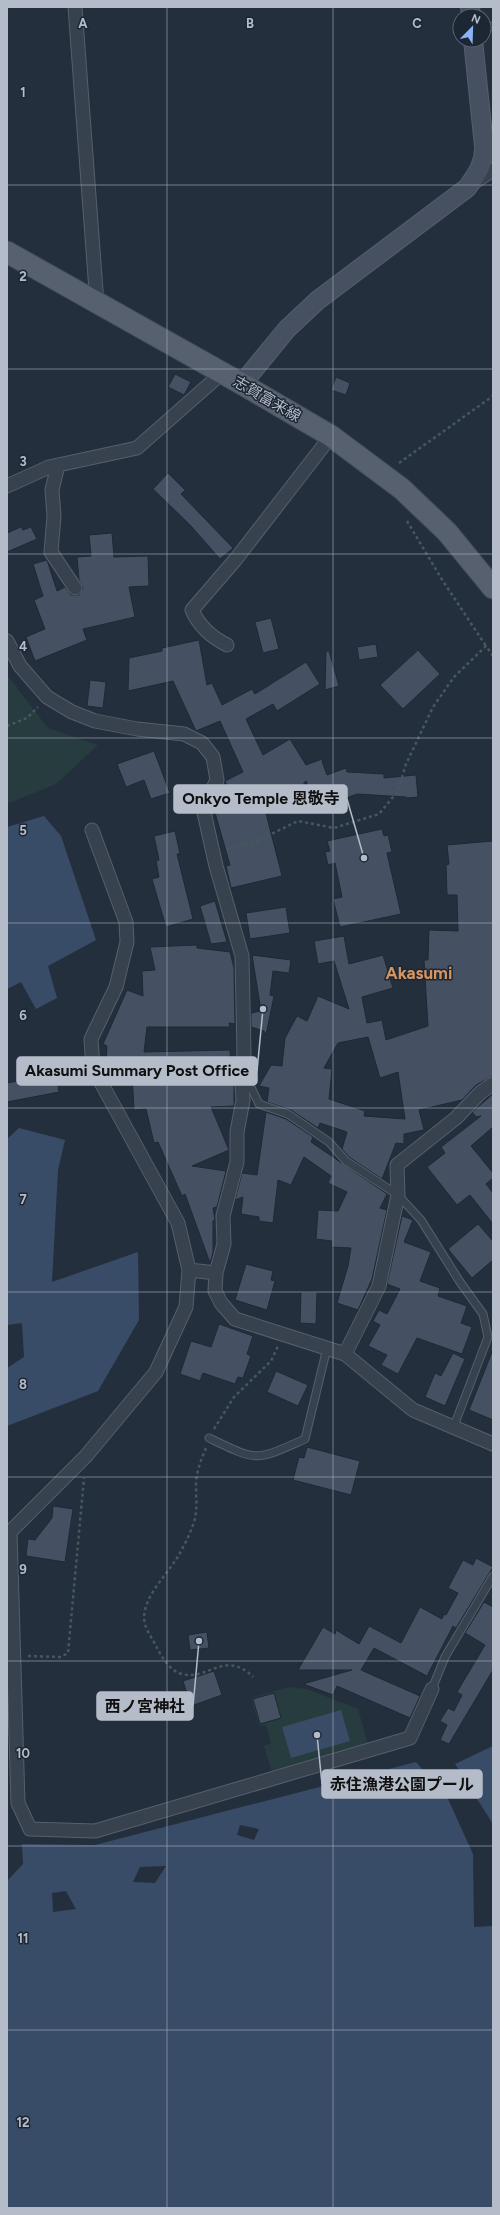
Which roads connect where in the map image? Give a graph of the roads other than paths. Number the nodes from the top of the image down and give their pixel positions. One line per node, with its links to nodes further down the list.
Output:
1 (75, 7): 6 (street)
2 (474, 48): 4 (street)
3 (493, 170): 4 (street)
4 (467, 188): 8 (street)
5 (7, 252): 6 (main road, 志賀富来線)
6 (97, 304): 7 (main road, 志賀富来線)
7 (222, 373): 8 (main road, 志賀富来線); 10 (street)
8 (242, 384): 9 (main road, 志賀富来線)
9 (331, 436): 13 (main road, 志賀富来線); 15 (street)
10 (58, 465): 11 (street); 12 (street)
11 (7, 486)
12 (75, 588)
13 (493, 588)
14 (7, 641): 17 (street)
15 (227, 645)
16 (92, 830): 20 (street)
17 (241, 1068): 19 (lane); 21 (street)
18 (493, 1084): 19 (street)
19 (398, 1195): 23 (street); 24 (lane)
20 (189, 1270): 21 (street); 28 (street)
21 (216, 1272): 22 (street)
22 (327, 1348): 23 (street); 25 (lane)
23 (345, 1354): 24 (street)
24 (454, 1426): 26 (street)
25 (209, 1438)
26 (493, 1444)
27 (493, 1576): 28 (lane)
28 (432, 1689)

